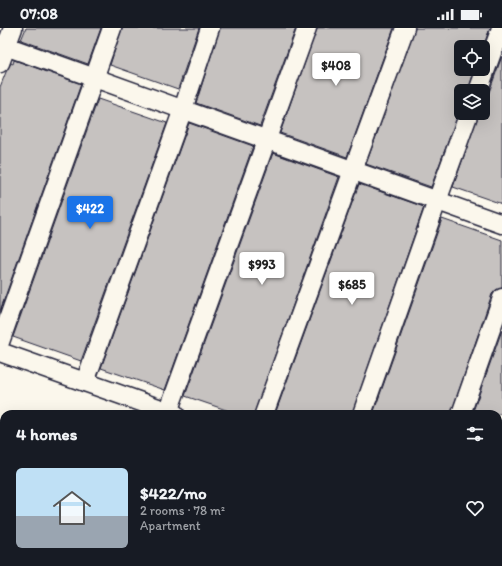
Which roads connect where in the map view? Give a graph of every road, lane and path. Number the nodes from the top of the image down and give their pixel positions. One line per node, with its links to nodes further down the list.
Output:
1 (13, 28): 7 (street)
2 (112, 28): 9 (street)
3 (210, 28): 11 (street)
4 (307, 28): 13 (street)
5 (404, 28): 14 (street)
6 (501, 28): 10 (street)
7 (3, 45): 8 (street); 9 (street)
8 (0, 63)
9 (94, 78): 11 (street); 18 (street)
10 (481, 84)
11 (183, 109): 13 (street); 20 (street)
12 (466, 120): 15 (street)
13 (267, 140): 14 (street); 22 (street)
14 (353, 171): 15 (street); 23 (street)
15 (437, 200): 16 (street); 24 (street)
16 (502, 224)
17 (502, 298): 25 (street)
18 (0, 342)
19 (0, 352): 20 (street)
20 (85, 382): 21 (street)
21 (164, 410)
22 (173, 410)
23 (265, 410)
24 (363, 410)
25 (462, 410)

